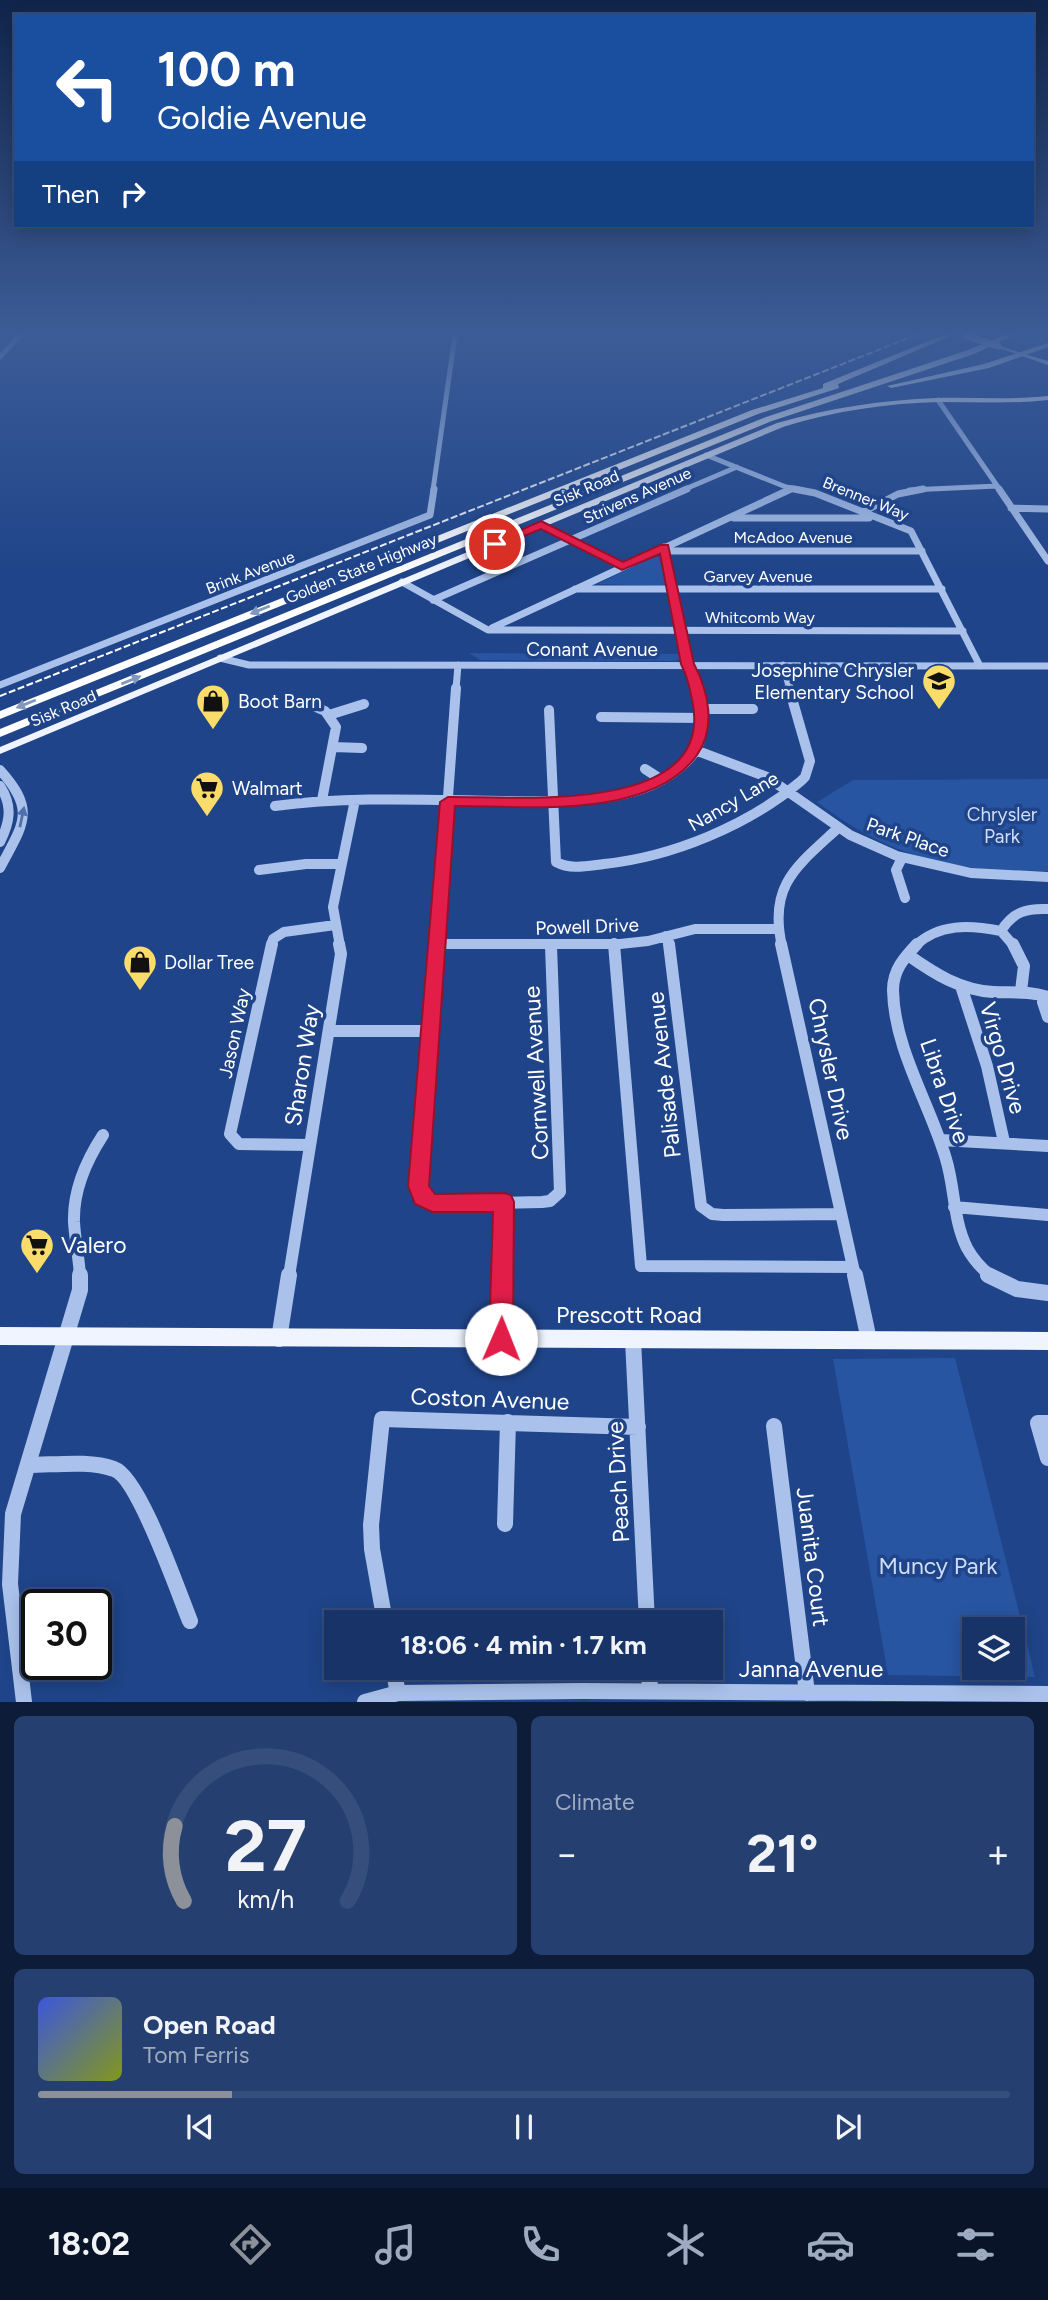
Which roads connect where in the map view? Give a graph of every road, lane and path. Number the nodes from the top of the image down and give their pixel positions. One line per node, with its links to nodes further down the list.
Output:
1 (445, 414): 35 (street, Brink Avenue)
2 (749, 414): 41 (highway, Golden State Highway, one-way to 41)
3 (782, 414): 44 (highway, Golden State Highway, one-way to 3)
4 (815, 414): 6 (main road, Sisk Road)
5 (948, 414): 8 (street)
6 (706, 455): 7 (street, Brenner Way); 15 (main road, Sisk Road)
7 (737, 467): 9 (street, Brenner Way); 16 (street, Strivens Avenue)
8 (997, 486): 10 (street); 12 (street)
9 (792, 488): 12 (street, Brenner Way); 13 (street)
10 (1011, 508): 11 (street); 19 (street)
11 (1048, 509)
12 (863, 512): 14 (street, Brenner Way)
13 (730, 518): 14 (street); 17 (street)
14 (876, 518): 18 (street, Brenner Way)
15 (541, 524): 16 (street); 21 (main road, Sisk Road)
16 (569, 540): 20 (street); 25 (street, Strivens Avenue)
17 (665, 549): 18 (street, McAdoo Avenue); 20 (street); 24 (street)
18 (922, 551): 23 (street, Brenner Way)
19 (1048, 561)
20 (622, 566): 22 (street)
21 (402, 582): 25 (street, Whitcomb Way); 29 (main road, Sisk Road)
22 (575, 589): 24 (street, Garvey Avenue); 26 (street)
23 (942, 589): 24 (street, Garvey Avenue); 28 (street, Brenner Way)
24 (673, 590): 27 (street)
25 (433, 600): 26 (street, Whitcomb Way)
26 (488, 630): 27 (street, Whitcomb Way)
27 (681, 631): 28 (street, Whitcomb Way); 30 (street)
28 (963, 631): 33 (street, Brenner Way)
29 (220, 658): 31 (street, Conant Avenue); 48 (main road, Sisk Road)
30 (687, 664): 31 (street, Conant Avenue); 32 (street, Conant Avenue); 40 (street)
31 (458, 665): 57 (street)
32 (783, 665): 33 (street, Conant Avenue); 53 (street, Nancy Lane)
33 (980, 666): 34 (street, Conant Avenue)
34 (1048, 666)
35 (0, 685)
36 (304, 702): 42 (street)
37 (364, 704): 42 (street)
38 (753, 709): 40 (street)
39 (549, 710): 56 (street)
40 (702, 714): 43 (street); 47 (street)
41 (0, 715)
42 (329, 715): 45 (street)
43 (601, 717)
44 (0, 733)
45 (333, 747): 46 (street); 54 (street)
46 (362, 748)
47 (695, 750): 51 (street); 53 (street, Park Place)
48 (0, 751)
49 (645, 769): 51 (street)
50 (0, 770): 63 (street, one-way to 50)
51 (662, 780): 56 (street)
52 (0, 786): 60 (street)
53 (789, 790): 56 (street, Nancy Lane); 59 (street, Park Place)
54 (322, 800): 55 (street); 58 (street)
55 (355, 800): 57 (street); 62 (street, Sharon Way)
56 (553, 801): 57 (street)
57 (448, 802): 72 (street)
58 (275, 806)
59 (838, 828): 61 (street, Park Place); 69 (street, Chrysler Drive)
60 (0, 842)
61 (902, 858): 65 (street, Park Place); 66 (street)
62 (341, 864): 64 (street); 68 (street, Sharon Way)
63 (0, 868)
64 (259, 870)
65 (1048, 877)
66 (905, 898)
67 (1048, 909): 70 (street)
68 (335, 925): 80 (street, Sharon Way); 85 (street, Jason Way)
69 (778, 929): 71 (street, Powell Drive); 89 (street, Chrysler Drive)
70 (1001, 931): 75 (street, Libra Drive); 77 (street)
71 (666, 936): 73 (street, Powell Drive); 89 (street, Palisade Avenue)
72 (437, 944): 74 (street, Powell Drive); 81 (street)
73 (614, 944): 74 (street, Powell Drive); 91 (street)
74 (551, 946): 87 (street, Cornwell Avenue)
75 (908, 955): 76 (street); 83 (street, Libra Drive)
76 (961, 986): 77 (street); 84 (street, Virgo Drive)
77 (1021, 991): 78 (street)
78 (1046, 997): 79 (street)
79 (1048, 1017)
80 (329, 1031): 81 (street); 85 (street, Sharon Way)
81 (431, 1031): 87 (street)
82 (103, 1135): 94 (street)
83 (940, 1140): 84 (street); 88 (street, Libra Drive)
84 (1004, 1142): 86 (street)
85 (310, 1145): 95 (street, Sharon Way)
86 (1048, 1146)
87 (504, 1202): 96 (street)
88 (954, 1207): 90 (street); 92 (street, Libra Drive)
89 (841, 1214): 91 (street, Chrysler Drive)
90 (1048, 1215)
91 (853, 1267): 98 (street, Chrysler Drive)
92 (1047, 1295)
93 (0, 1336): 94 (main road, Prescott Road)
94 (68, 1336): 95 (main road, Prescott Road); 105 (street)
95 (279, 1339): 96 (main road, Prescott Road)
96 (501, 1339): 97 (main road, Prescott Road)
97 (633, 1340): 98 (main road, Prescott Road); 103 (street, Peach Drive)
98 (869, 1340): 99 (main road, Prescott Road)
99 (1048, 1341)
100 (508, 1422): 103 (street, Coston Avenue); 106 (street); 107 (street, Coston Avenue)
101 (1043, 1423): 104 (street)
102 (774, 1426): 114 (street, Juanita Court)
103 (638, 1427): 108 (street, Peach Drive)
104 (1048, 1458)
105 (28, 1465): 109 (street); 117 (street)
106 (505, 1524)
107 (383, 1610)
108 (646, 1610)
109 (190, 1621)
110 (395, 1680): 113 (street)
111 (650, 1680): 112 (street)
112 (650, 1691): 114 (street, Janna Avenue); 116 (street, Janna Avenue)
113 (398, 1693): 116 (street, Janna Avenue); 118 (street, Janna Avenue)
114 (807, 1693): 115 (street, Janna Avenue)
115 (1048, 1694)
116 (582, 1696)
117 (24, 1702)
118 (365, 1702)

